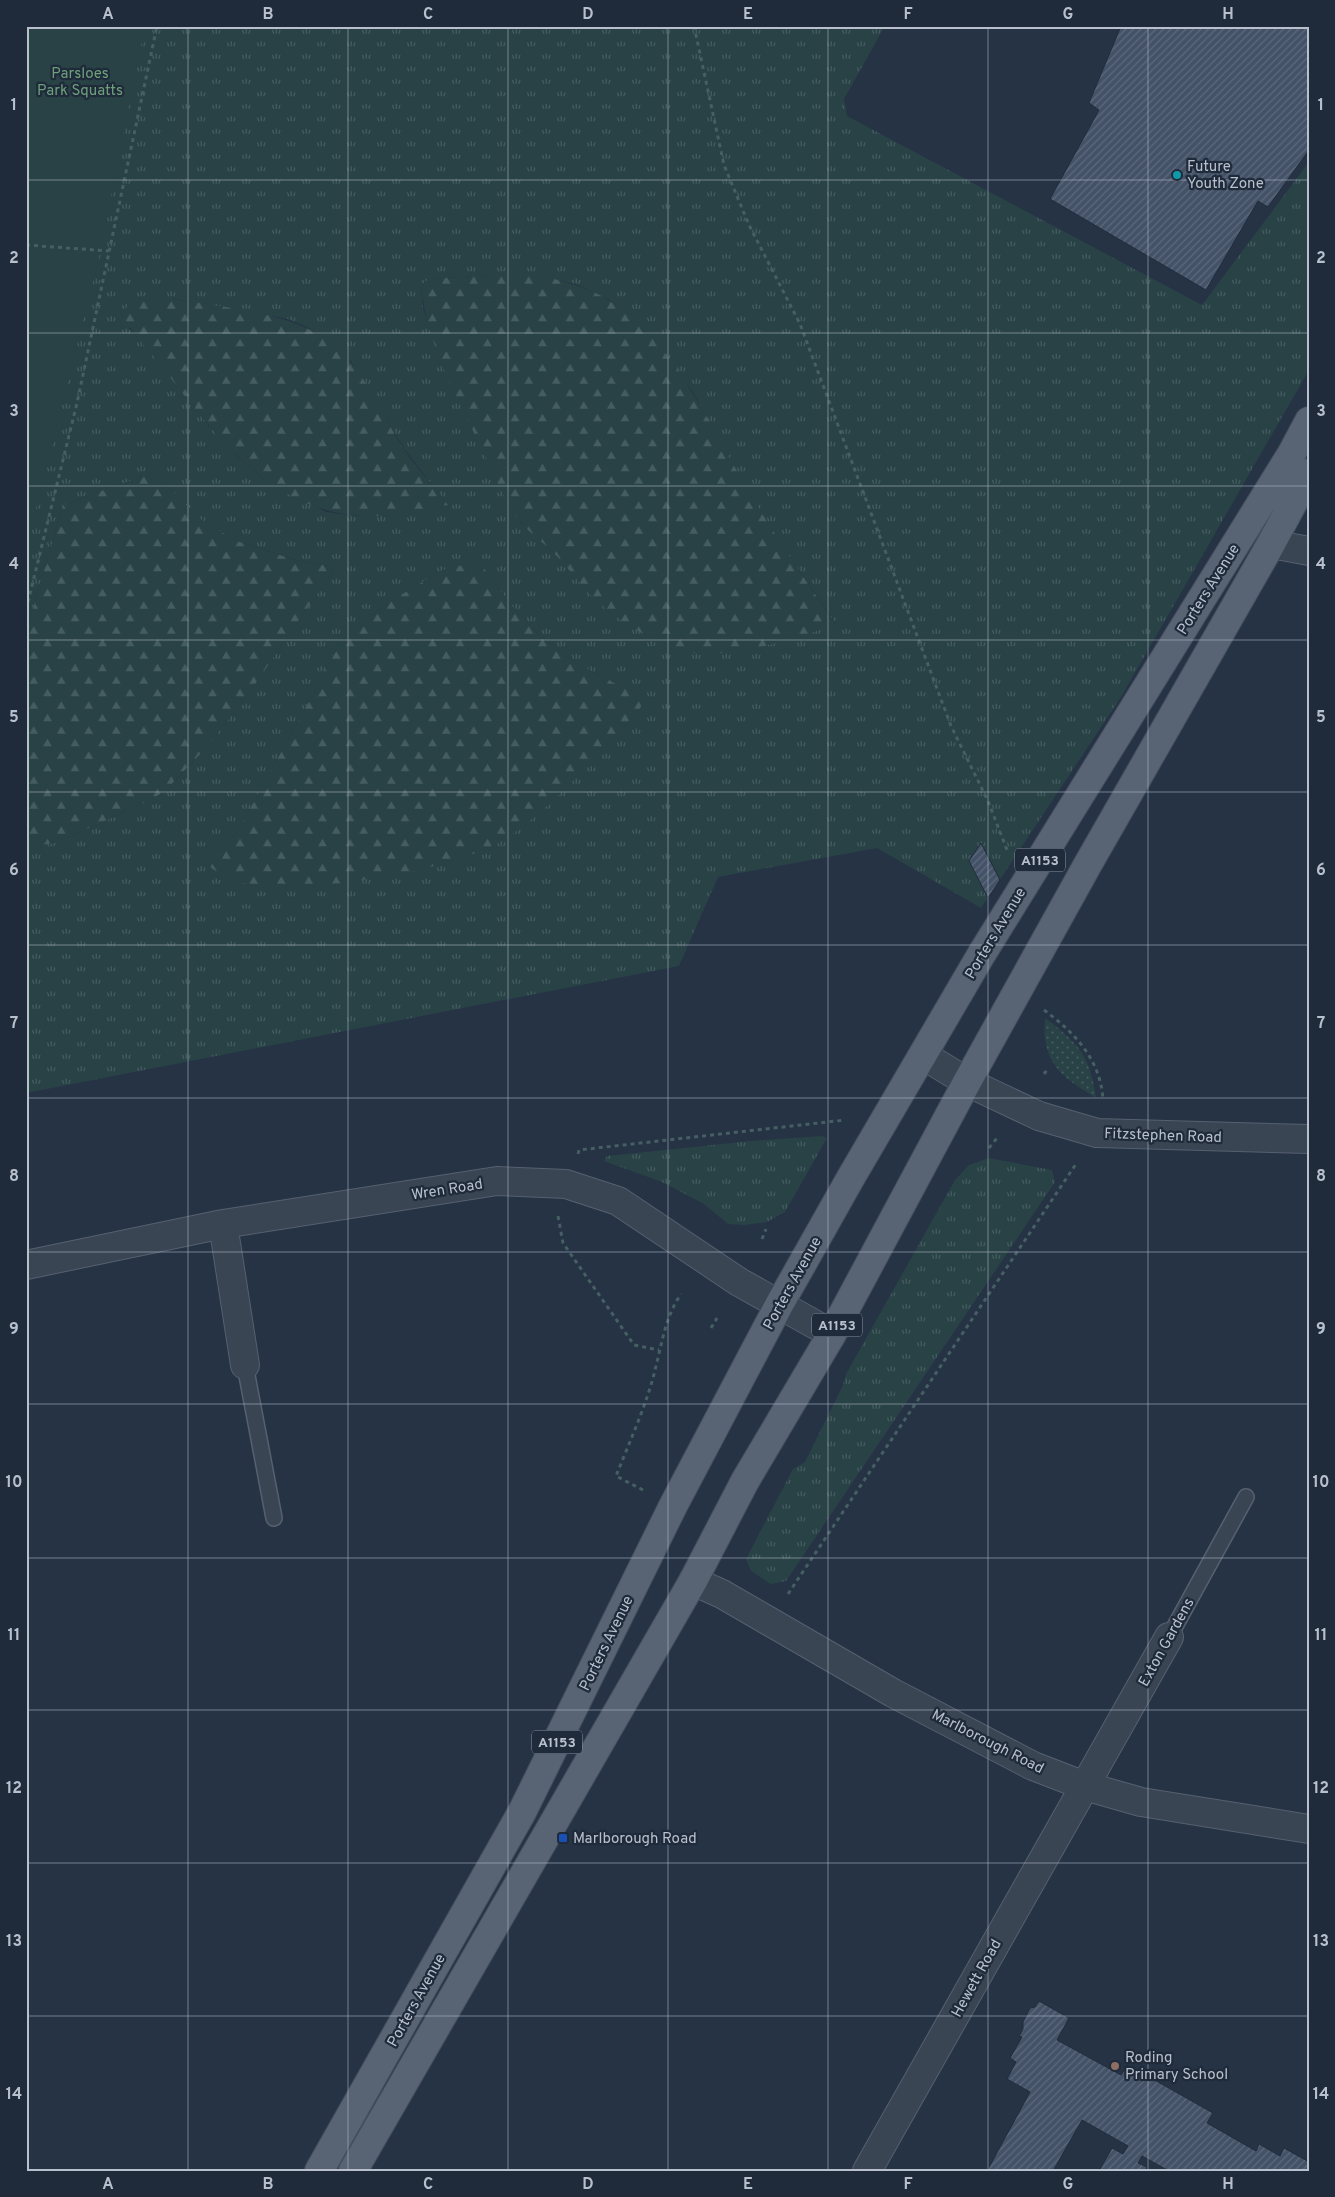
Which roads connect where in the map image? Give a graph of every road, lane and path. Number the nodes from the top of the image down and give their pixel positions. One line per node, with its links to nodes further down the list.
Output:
1 (157, 26): 4 (path)
2 (694, 26): 10 (path)
3 (26, 245): 4 (path)
4 (109, 251): 9 (path)
5 (1309, 421): 12 (main road, Porters Avenue / A1153)
6 (1309, 474): 7 (main road, Porters Avenue / A1153)
7 (1271, 544): 8 (street); 15 (main road, Porters Avenue / A1153)
8 (1309, 551)
9 (26, 610)
10 (1008, 853)
11 (1044, 1010): 16 (path)
12 (922, 1055): 15 (street); 28 (main road, Porters Avenue / A1153)
13 (1047, 1070): 14 (path)
14 (1044, 1074)
15 (967, 1082): 19 (street, Fitzstephen Road); 31 (main road, Porters Avenue / A1153)
16 (1103, 1105)
17 (846, 1120): 22 (path)
18 (997, 1138): 20 (path)
19 (1309, 1139)
20 (989, 1148)
21 (1076, 1164): 38 (path)
22 (566, 1184): 23 (street, Wren Road); 28 (street, Wren Road); 32 (path)
23 (222, 1224): 26 (street, Wren Road); 33 (street)
24 (766, 1229): 25 (path)
25 (762, 1239)
26 (26, 1264)
27 (681, 1294): 32 (path)
28 (779, 1305): 31 (street, Wren Road); 42 (main road, Porters Avenue / A1153)
29 (717, 1318): 30 (path)
30 (711, 1328)
31 (832, 1334): 37 (main road, Porters Avenue / A1153)
32 (659, 1350): 34 (path)
33 (245, 1365): 36 (lane)
34 (647, 1492)
35 (1246, 1497): 39 (lane, Exton Gardens)
36 (274, 1518)
37 (693, 1581): 40 (street, Marlborough Road); 43 (main road, Porters Avenue / A1153)
38 (788, 1595)
39 (1169, 1637): 40 (street, Exton Gardens)
40 (1085, 1786): 41 (street, Marlborough Road); 44 (street, Hewett Road)
41 (1309, 1829)
42 (319, 2171)
43 (353, 2171)
44 (867, 2171)

